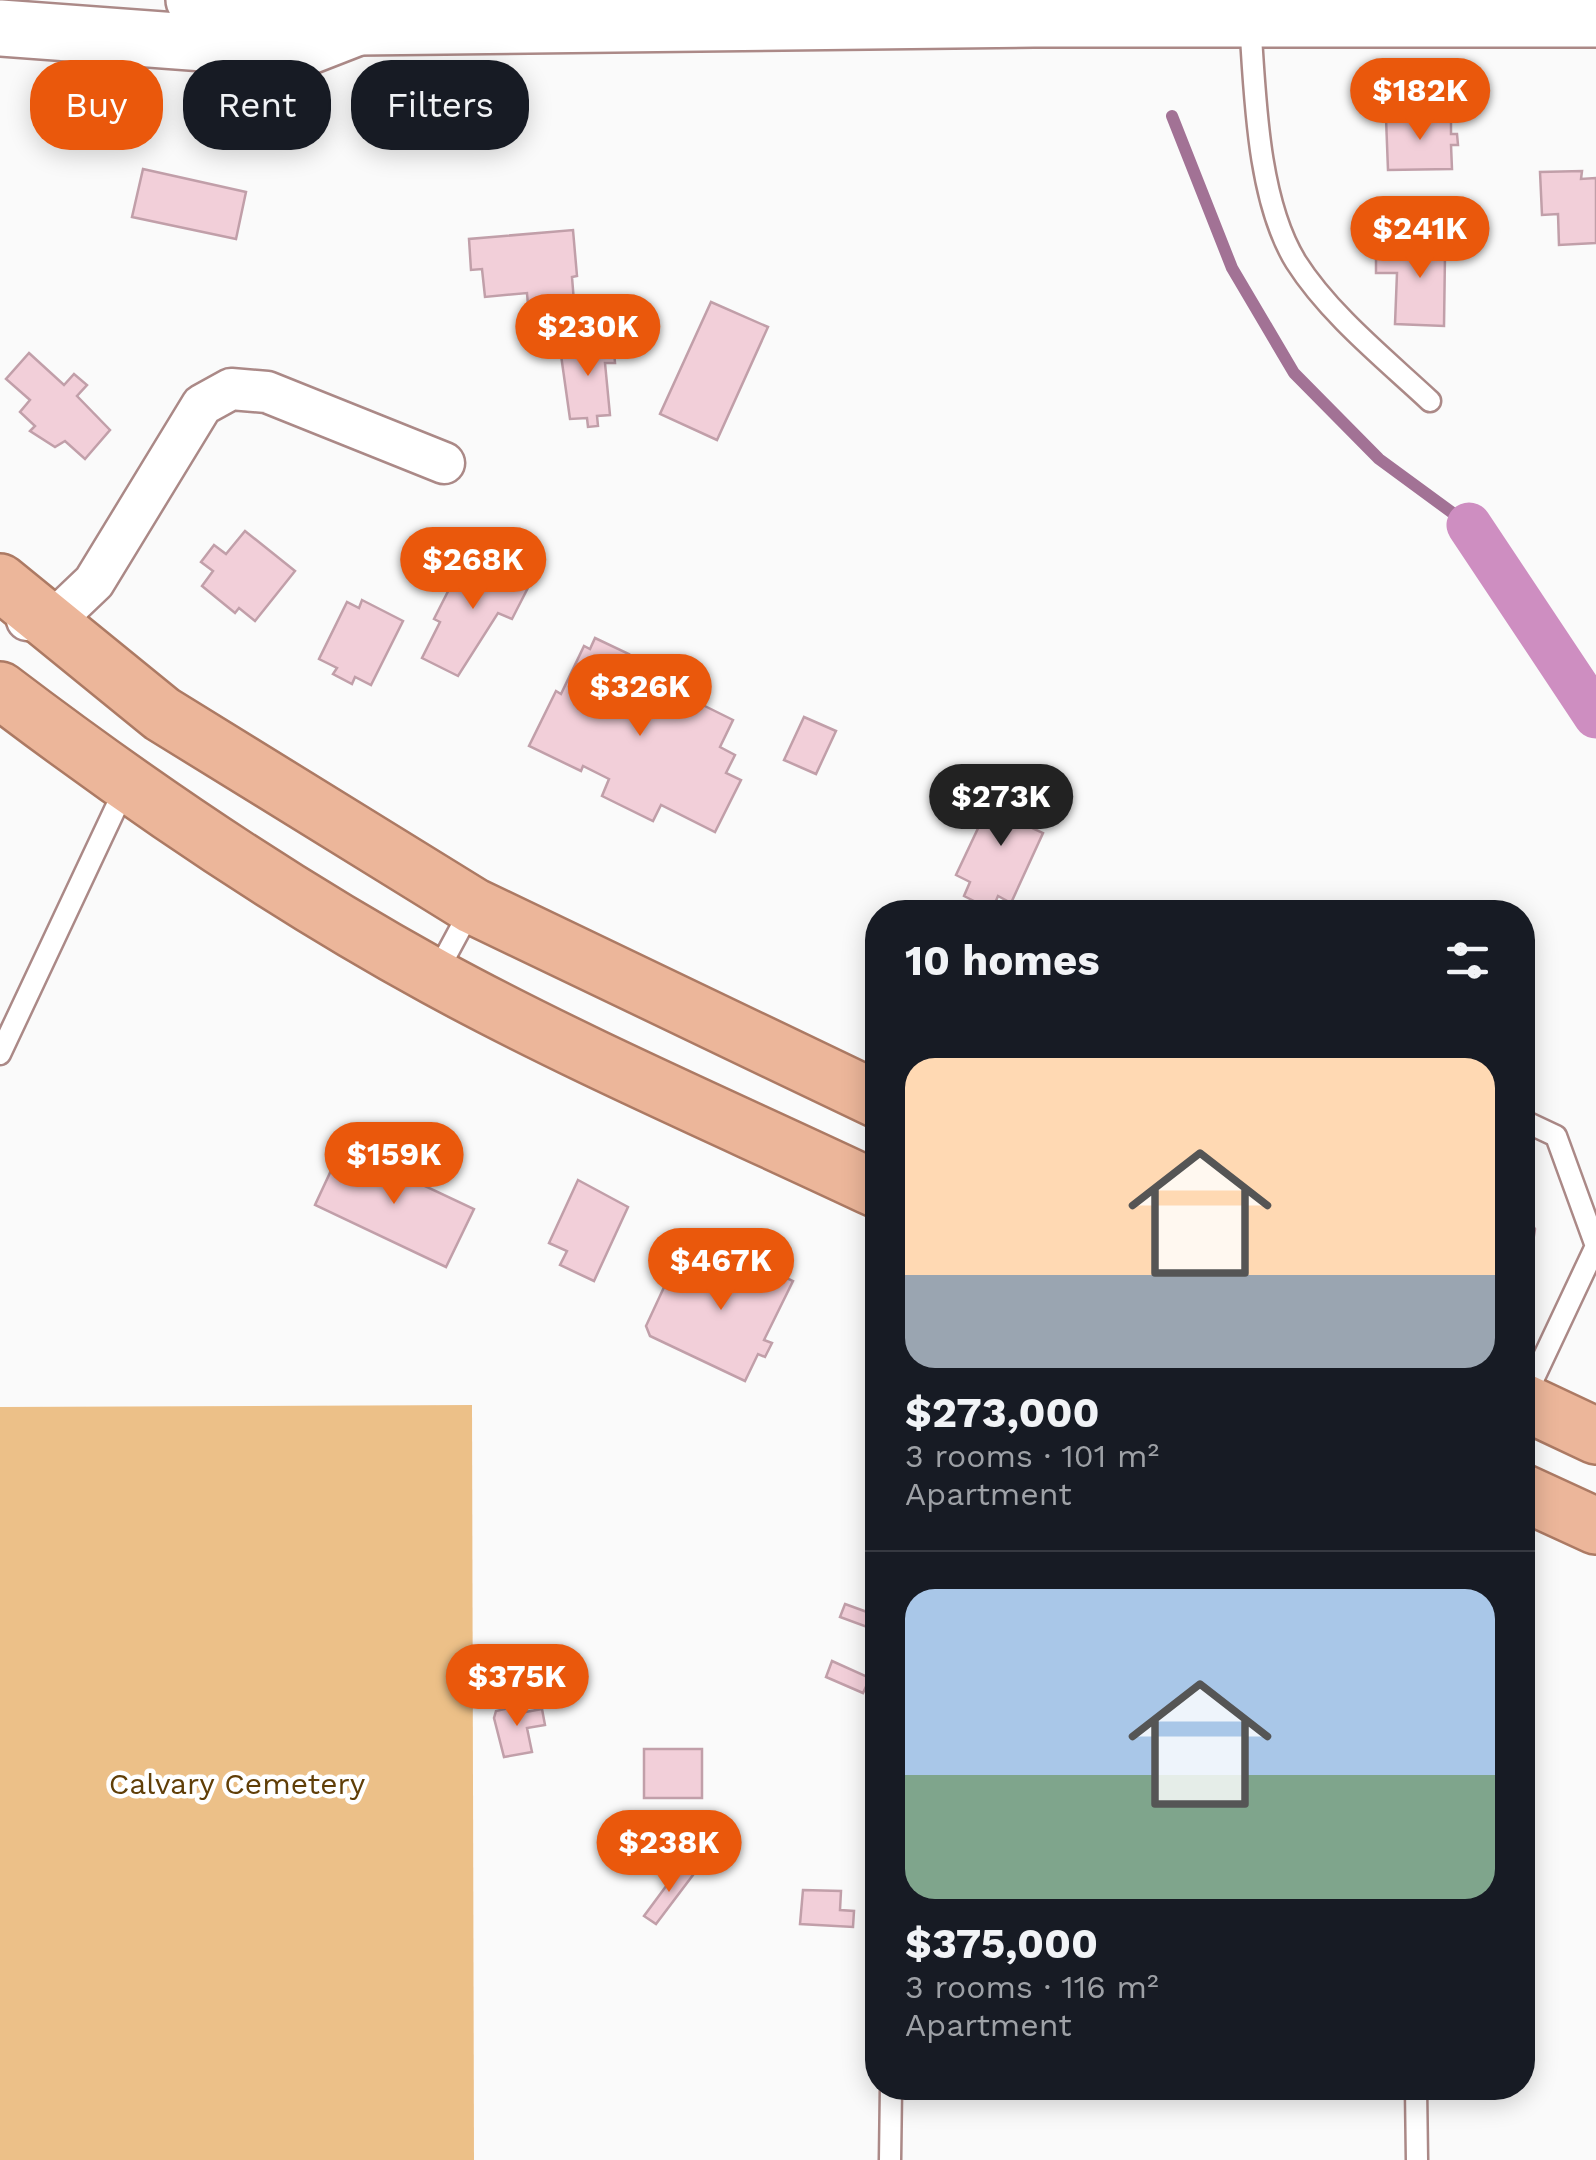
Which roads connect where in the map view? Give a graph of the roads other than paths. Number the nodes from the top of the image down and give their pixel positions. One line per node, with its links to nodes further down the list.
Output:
1 (194, 0): 5 (main road)
2 (1340, 9): 3 (main road); 4 (main road)
3 (1250, 18): 5 (main road); 7 (lane)
4 (1596, 20)
5 (358, 27): 6 (main road)
6 (0, 28)
7 (1430, 401)
8 (444, 463): 10 (street)
9 (0, 582): 10 (highway)
10 (25, 619): 13 (highway)
11 (0, 690): 12 (highway)
12 (126, 786): 14 (highway); 15 (lane)
13 (473, 906): 14 (lane); 16 (highway)
14 (435, 977): 18 (highway)
15 (0, 1054)
16 (865, 1094)
17 (1535, 1126): 19 (lane)
18 (865, 1184)
19 (1535, 1374)
20 (1535, 1407): 21 (highway)
21 (1596, 1436)
22 (1535, 1498): 23 (highway)
23 (1596, 1526)
24 (891, 2100): 26 (lane)
25 (1416, 2100): 27 (lane)
26 (890, 2160)
27 (1417, 2160)

